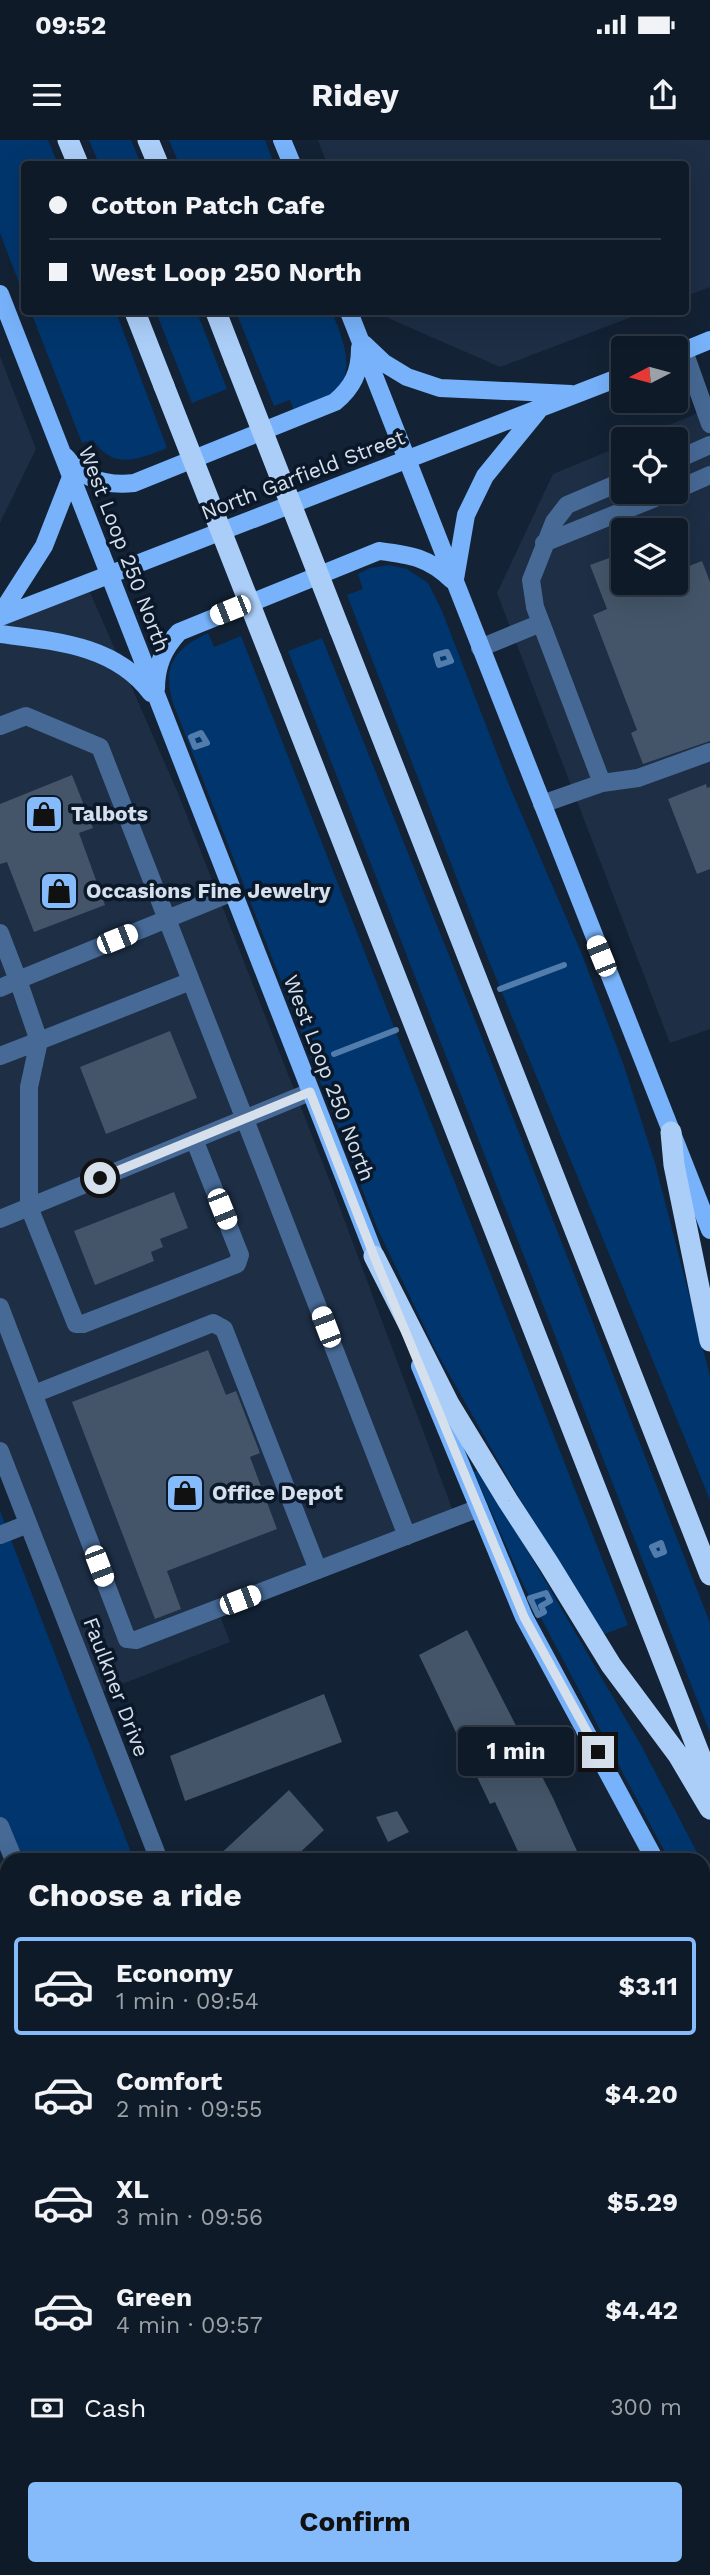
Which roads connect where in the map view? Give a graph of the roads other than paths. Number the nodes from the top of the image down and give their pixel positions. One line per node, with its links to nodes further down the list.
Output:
1 (68, 140): 4 (highway)
2 (148, 140): 5 (highway)
3 (282, 140): 6 (main road)
4 (77, 161)
5 (157, 161)
6 (291, 161)
7 (0, 294): 20 (main road, West Loop 250 North)
8 (136, 315): 66 (highway, bridge)
9 (216, 315): 65 (highway, bridge)
10 (350, 315): 11 (main road)
11 (359, 339): 16 (main road); 20 (main road); 22 (main road)
12 (710, 341): 13 (main road)
13 (688, 349)
14 (688, 371): 18 (street)
15 (611, 381): 16 (main road, North Garfield Street)
16 (576, 395): 17 (main road, North Garfield Street)
17 (538, 411): 22 (main road, North Garfield Street); 30 (main road)
18 (710, 424)
19 (710, 445): 21 (street)
20 (61, 451): 24 (main road, West Loop 250 North)
21 (688, 455)
22 (406, 459): 29 (main road, North Garfield Street); 30 (main road)
23 (710, 475): 25 (street)
24 (71, 477): 29 (main road, West Loop 250 North); 31 (main road)
25 (688, 485)
26 (611, 486): 28 (street)
27 (640, 504): 28 (street)
28 (544, 543): 32 (street)
29 (109, 575): 31 (main road, North Garfield Street); 35 (main road, West Loop 250 North)
30 (454, 583): 34 (main road); 35 (main road)
31 (0, 616)
32 (541, 623): 34 (street); 38 (street)
33 (0, 634): 35 (main road)
34 (480, 648): 39 (main road)
35 (159, 701): 40 (main road, West Loop 250 North)
36 (0, 726): 41 (street)
37 (710, 751): 38 (street)
38 (602, 783): 39 (street)
39 (542, 804): 50 (main road)
40 (233, 892): 41 (street); 48 (main road, West Loop 250 North)
41 (166, 919): 43 (street); 44 (street)
42 (0, 933): 43 (street)
43 (18, 980): 45 (street); 46 (street)
44 (191, 981): 46 (street); 49 (street)
45 (0, 988)
46 (39, 1041): 47 (street); 52 (street)
47 (0, 1056)
48 (310, 1092): 49 (street); 55 (main road, West Loop 250 North)
49 (246, 1119): 51 (street); 63 (street)
50 (671, 1132): 54 (main road); 57 (highway)
51 (194, 1139): 52 (street); 52 (street)
52 (29, 1207): 53 (street)
53 (0, 1219)
54 (710, 1230)
55 (374, 1256): 60 (main road, West Loop 250 North); 67 (highway)
56 (0, 1307): 58 (street)
57 (710, 1340)
58 (34, 1394): 64 (street); 64 (street)
59 (0, 1451): 61 (street, Faulkner Drive)
60 (479, 1508): 63 (street); 71 (main road, West Loop 250 North)
61 (28, 1524): 62 (street); 70 (street, Faulkner Drive)
62 (0, 1535)
63 (407, 1536): 64 (street)
64 (318, 1570)
65 (710, 1575)
66 (710, 1781)
67 (710, 1809)
68 (0, 1826): 69 (street)
69 (11, 1853)
70 (156, 1853)
71 (652, 1853)

